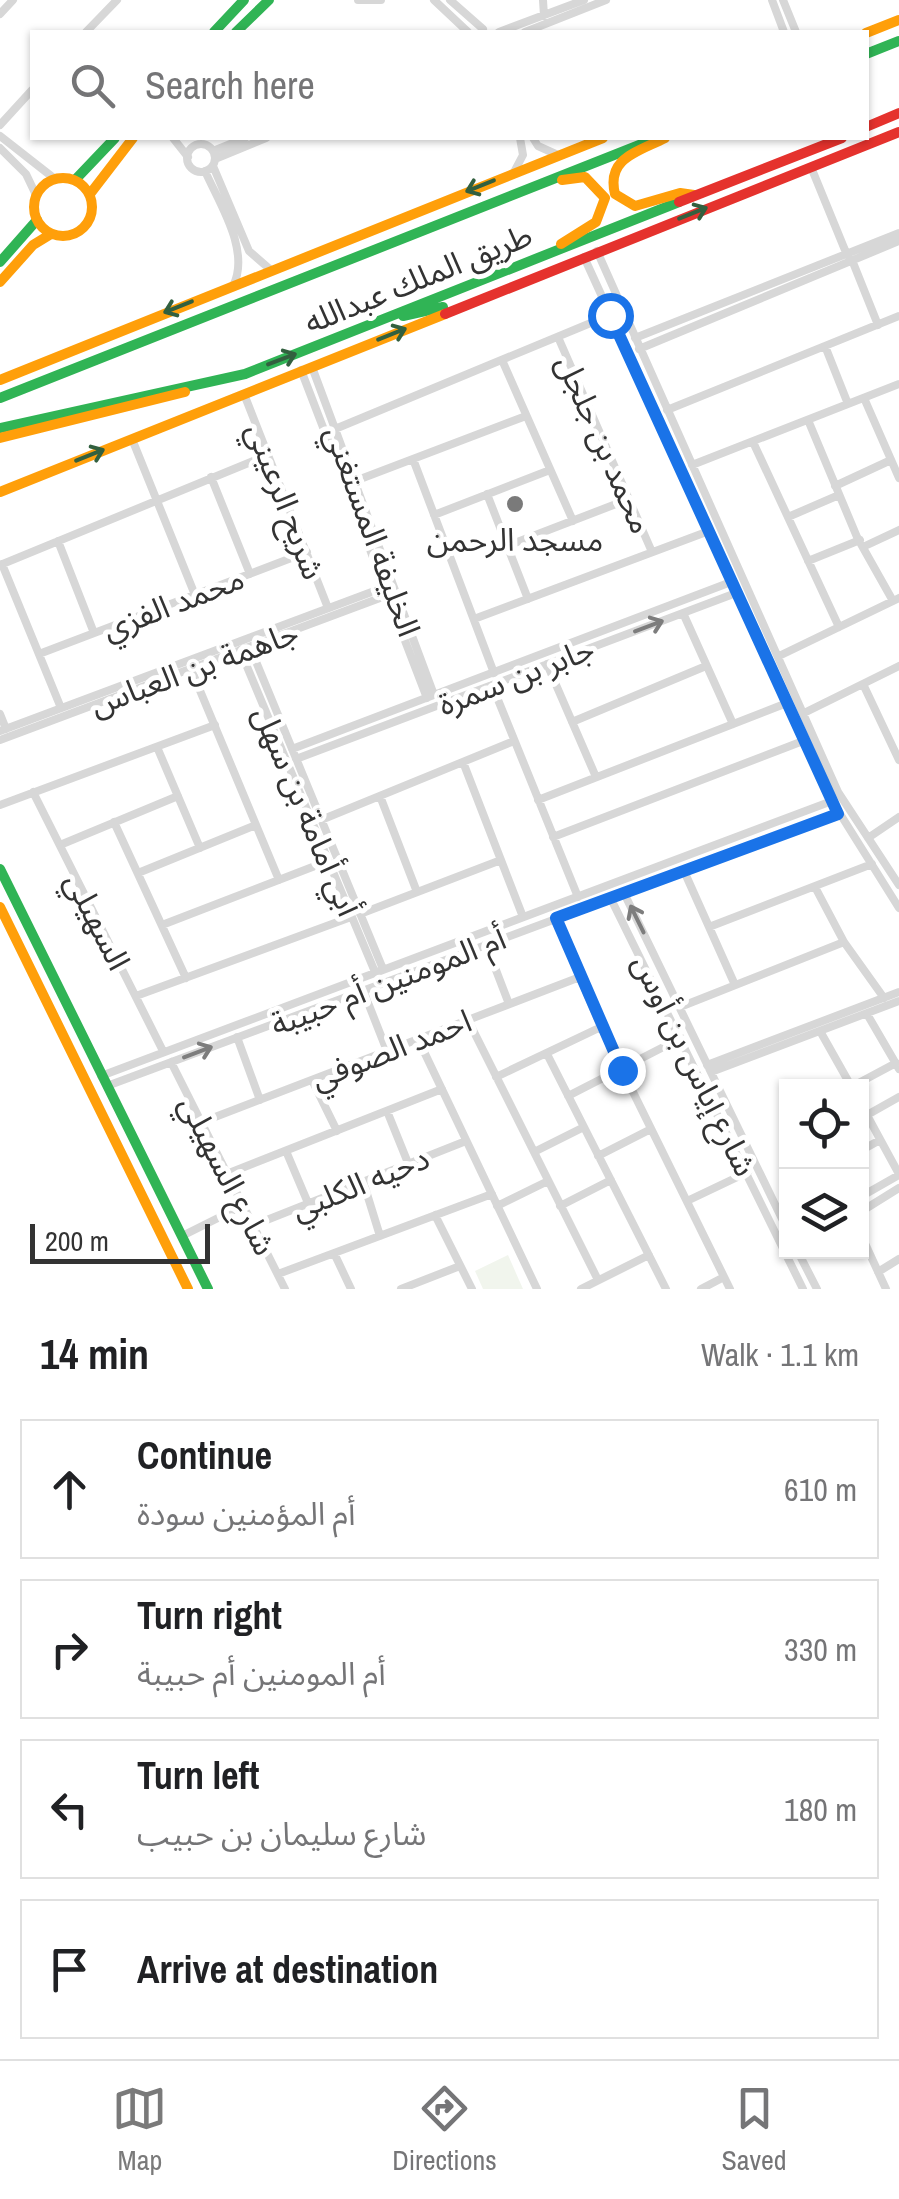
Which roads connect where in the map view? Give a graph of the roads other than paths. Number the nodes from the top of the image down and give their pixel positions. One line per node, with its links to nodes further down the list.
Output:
1 (13, 0): 15 (street)
2 (117, 0): 18 (street)
3 (244, 0): 19 (main road)
4 (269, 0): 20 (main road)
5 (358, 0): 6 (street)
6 (382, 0)
7 (434, 0): 21 (street)
8 (450, 0): 22 (street)
9 (545, 0): 14 (street); 16 (street)
10 (584, 0): 14 (street)
11 (606, 0): 24 (street)
12 (772, 0): 25 (street)
13 (782, 0): 26 (street)
14 (558, 10): 16 (street)
15 (0, 14)
16 (544, 16): 23 (street)
17 (899, 20): 27 (main road)
18 (88, 30)
19 (216, 30)
20 (238, 30)
21 (466, 30)
22 (480, 30)
23 (504, 30)
24 (530, 30)
25 (783, 30)
26 (795, 30)
27 (869, 32)
28 (899, 41): 29 (main road)
29 (869, 53)
30 (30, 92): 32 (street)
31 (899, 114): 33 (main road)
32 (0, 125)
33 (869, 129)
34 (869, 131): 35 (main road)
35 (895, 133): 55 (main road)
36 (0, 136): 57 (street)
37 (113, 140): 58 (main road)
38 (131, 140): 61 (main road)
39 (175, 140): 52 (street)
40 (186, 140): 49 (street)
41 (242, 140): 54 (street)
42 (261, 140): 54 (street)
43 (520, 140): 56 (street)
44 (534, 140): 51 (street)
45 (598, 140): 51 (main road, طريق الملك عبدالله)
46 (651, 140): 60 (main road, طريق الملك عبدالله)
47 (661, 140): 63 (main road)
48 (837, 140): 53 (main road, طريق الملك عبدالله)
49 (194, 146): 52 (street); 54 (street)
50 (0, 148): 62 (street)
51 (558, 155): 56 (main road, طريق الملك عبدالله)
52 (188, 156): 54 (street)
53 (795, 156): 59 (main road); 63 (main road, طريق الملك عبدالله)
54 (212, 161): 74 (street); 76 (street)
55 (811, 166): 59 (main road); 72 (street)
56 (514, 172): 65 (main road, طريق الملك عبدالله, one-way to 65)
57 (55, 179): 58 (main road); 62 (main road)
58 (75, 180): 61 (main road)
59 (766, 184): 69 (main road, one-way to 59)
60 (523, 190): 68 (main road, طريق الملك عبدالله); 70 (main road)
61 (90, 194): 66 (main road)
62 (36, 195): 64 (main road)
63 (694, 195): 70 (main road, طريق الملك عبدالله)
64 (37, 220): 66 (main road); 73 (main road)
65 (384, 226): 68 (main road); 74 (main road, طريق الملك عبدالله)
66 (51, 234): 75 (main road)
67 (899, 237): 72 (street)
68 (392, 243): 92 (main road, طريق الملك عبدالله)
69 (597, 251): 71 (main road); 83 (street)
70 (550, 252): 80 (main road, طريق الملك عبدالله)
71 (584, 257): 77 (main road); 78 (street)
72 (849, 257): 81 (street); 83 (street); 85 (street)
73 (0, 262)
74 (272, 271): 76 (main road, طريق الملك عبدالله)
75 (0, 282)
76 (232, 286): 89 (main road, طريق الملك عبدالله, one-way to 89)
77 (475, 301): 80 (main road); 87 (main road, one-way to 77)
78 (610, 315): 82 (street); 120 (street)
79 (899, 316): 81 (street)
80 (384, 320): 88 (main road, طريق الملك عبدالله, one-way to 80)
81 (878, 325): 84 (street)
82 (558, 337): 86 (street); 115 (street, محمد بن جلجل)
83 (634, 338): 85 (street)
84 (826, 346): 94 (street); 95 (street)
85 (640, 349): 95 (street)
86 (502, 360): 96 (street); 99 (street)
87 (307, 368): 91 (main road); 99 (street, الخليفة المستغني); 130 (street, الخليفة المستغني)
88 (245, 374): 98 (main road, طريق الملك عبدالله); 100 (main road)
89 (0, 380)
90 (899, 384): 93 (street)
91 (244, 393): 101 (main road); 103 (street, شريح الرعيني)
92 (0, 398)
93 (864, 398): 94 (street); 105 (street)
94 (848, 404): 97 (street)
95 (667, 410): 106 (street)
96 (526, 416): 104 (street); 107 (street)
97 (808, 420): 102 (street); 111 (street)
98 (0, 428)
99 (335, 429): 110 (street, الخليفة المستغني)
100 (0, 438)
101 (132, 439): 112 (main road, one-way to 101); 114 (street)
102 (753, 442): 106 (street); 117 (street)
103 (268, 455): 108 (street); 124 (street, شريح الرعيني)
104 (413, 460): 110 (street); 116 (street)
105 (891, 460): 109 (street); 111 (street)
106 (692, 465): 143 (street)
107 (550, 470): 113 (street); 118 (street)
108 (211, 477): 114 (street); 128 (street)
109 (899, 478)
110 (354, 481): 151 (street, الخليفة المستغني)
111 (837, 491): 117 (street); 122 (street)
112 (0, 492)
113 (487, 494): 116 (street); 123 (street)
114 (156, 498): 121 (street); 132 (street)
115 (629, 500): 118 (street); 125 (street, محمد بن جلجل)
116 (434, 514): 137 (street)
117 (788, 517): 126 (street)
118 (572, 521): 123 (street)
119 (899, 530): 122 (street)
120 (709, 531): 125 (street); 129 (street)
121 (58, 541): 127 (street); 139 (street)
122 (862, 543): 126 (street); 134 (street)
123 (507, 546): 133 (street)
124 (307, 552): 128 (street, محمد الفزي); 135 (street, شريح الرعيني)
125 (652, 552): 133 (street)
126 (808, 561): 138 (street)
127 (1, 564): 142 (street)
128 (250, 574): 132 (street, محمد الفزي)
129 (731, 582): 131 (street); 148 (street, جابر بن سمرة)
130 (386, 591): 135 (street, جاهمة بن العباس); 140 (street, جاهمة بن العباس); 151 (street, الخليفة المستغني)
131 (736, 593): 136 (street, جابر بن سمرة); 152 (street)
132 (196, 594): 139 (street, محمد الفزي)
133 (528, 599): 137 (street)
134 (896, 600): 138 (street)
135 (328, 608): 153 (street, جاهمة بن العباس)
136 (683, 613): 144 (street, جابر بن سمرة, one-way to 136); 145 (street)
137 (474, 619): 148 (street)
138 (839, 627): 143 (street)
139 (94, 633): 142 (street, محمد الفزي)
140 (250, 647): 141 (street, جاهمة بن العباس); 164 (street, أبي أمامة بن سهل)
141 (240, 650): 147 (street, جاهمة بن العباس); 185 (street, أبي أمامة بن سهل)
142 (39, 654): 153 (street)
143 (779, 656): 154 (street)
144 (547, 664): 150 (street, جابر بن سمرة); 156 (street)
145 (706, 666): 156 (street); 157 (street)
146 (899, 666): 149 (street)
147 (191, 669): 158 (street); 160 (street, جاهمة بن العباس)
148 (494, 672): 151 (street, جابر بن سمرة)
149 (864, 684): 154 (street); 166 (street)
150 (492, 685): 161 (street); 165 (street, جابر بن سمرة)
151 (431, 697): 164 (street, جابر بن سمرة)
152 (786, 703): 157 (street); 162 (street)
153 (61, 708): 159 (street, جاهمة بن العباس)
154 (804, 713): 181 (street)
155 (0, 714): 159 (street)
156 (572, 722): 168 (street)
157 (733, 724): 168 (street)
158 (214, 725): 163 (street); 179 (street)
159 (3, 730)
160 (0, 740)
161 (514, 740): 167 (street); 172 (street)
162 (803, 741): 173 (street); 180 (street)
163 (157, 747): 169 (street); 170 (street)
164 (292, 750): 165 (street, أبي أمامة بن سهل)
165 (296, 759): 177 (street, أبي أمامة بن سهل)
166 (899, 760)
167 (464, 762): 171 (street); 184 (street)
168 (596, 778): 172 (street)
169 (33, 792): 174 (street); 182 (street, السهيلي)
170 (178, 796): 178 (street); 183 (street)
171 (380, 796): 177 (street); 193 (street)
172 (538, 800): 180 (street)
173 (832, 801): 175 (street); 195 (street, أم المومنين أم حبيبة)
174 (0, 805)
175 (838, 814): 186 (street); 188 (street, أم المومنين أم حبيبة)
176 (899, 816): 181 (street)
177 (322, 820): 199 (street, أبي أمامة بن سهل)
178 (114, 822): 182 (street); 189 (street)
179 (256, 825): 183 (street); 190 (street)
180 (553, 836): 195 (street)
181 (868, 838): 191 (street)
182 (60, 844): 212 (street, السهيلي)
183 (200, 848): 189 (street)
184 (501, 860): 193 (street); 200 (street)
185 (328, 861): 190 (street); 199 (street, أبي أمامة بن سهل)
186 (872, 864): 192 (street); 198 (street)
187 (0, 869): 235 (main road)
188 (684, 871): 194 (street, أم المومنين أم حبيبة); 203 (street)
189 (138, 873): 202 (street)
190 (279, 880): 202 (street)
191 (899, 885)
192 (815, 887): 203 (street); 204 (street)
193 (417, 892): 199 (street)
194 (624, 892): 196 (street, أم المومنين أم حبيبة); 216 (street, شارع إياس بن أوس, one-way to 194)
195 (578, 897): 200 (street, أم المومنين أم حبيبة)
196 (610, 897): 201 (street, أم المومنين أم حبيبة); 222 (street, شارع إياس بن أوس)
197 (0, 907): 289 (main road)
198 (899, 908)
199 (356, 916): 206 (street, أبي أمامة بن سهل); 208 (street)
200 (523, 917): 206 (street, أم المومنين أم حبيبة)
201 (556, 918): 205 (street, أم المومنين أم حبيبة); 207 (street)
202 (162, 925): 208 (street)
203 (709, 927): 209 (street)
204 (844, 942): 209 (street); 213 (street)
205 (486, 944): 210 (street, أم المومنين أم حبيبة); 215 (street)
206 (379, 970): 224 (street, أم المومنين أم حبيبة)
207 (580, 977): 215 (street, احمد الصوفي); 219 (street)
208 (186, 978): 212 (street)
209 (735, 985): 216 (street)
210 (363, 990): 221 (street, أم المومنين أم حبيبة); 225 (street)
211 (899, 992): 213 (street)
212 (136, 996): 224 (street, السهيلي)
213 (884, 998): 229 (street)
214 (899, 1001): 217 (street)
215 (509, 1004): 218 (street, احمد الصوفي)
216 (680, 1007): 229 (street, شارع إياس بن أوس)
217 (867, 1014): 220 (street); 228 (street)
218 (468, 1020): 223 (street, احمد الصوفي); 231 (street)
219 (601, 1028): 226 (street); 230 (street)
220 (820, 1031): 229 (street); 232 (street)
221 (237, 1037): 227 (street, أم المومنين أم حبيبة, one-way to 221); 239 (street)
222 (682, 1038): 230 (street); 254 (street, شارع إياس بن أوس)
223 (418, 1039): 225 (street, احمد الصوفي); 236 (street)
224 (164, 1051): 235 (street, أم المومنين أم حبيبة)
225 (387, 1051): 234 (street, احمد الصوفي)
226 (547, 1054): 231 (street); 237 (street)
227 (170, 1062): 235 (street, أم المومنين أم حبيبة); 243 (street, شارع السهيلي)
228 (898, 1066): 233 (street)
229 (709, 1068): 264 (street, شارع إياس بن أوس)
230 (622, 1070): 237 (street); 246 (street)
231 (496, 1076): 251 (street)
232 (848, 1079)
233 (868, 1079)
234 (312, 1080): 239 (street, احمد الصوفي); 245 (street)
235 (104, 1082): 275 (main road)
236 (442, 1089): 241 (street); 248 (street)
237 (568, 1096): 244 (street)
238 (899, 1097): 240 (street)
239 (260, 1100): 243 (street, احمد الصوفي)
240 (869, 1108)
241 (386, 1111): 245 (street); 253 (street)
242 (869, 1119): 247 (street)
243 (202, 1122): 255 (street, شارع السهيلي)
244 (584, 1127): 251 (street); 252 (street)
245 (337, 1130): 250 (street)
246 (652, 1130): 252 (street); 265 (street)
247 (880, 1140): 249 (street); 256 (street)
248 (466, 1141): 253 (street, دحيه الكلبي); 262 (street)
249 (869, 1146)
250 (286, 1151): 255 (street); 266 (street)
251 (534, 1152): 259 (street)
252 (598, 1156): 257 (street)
253 (408, 1163): 258 (street, دحيه الكلبي)
254 (748, 1172): 265 (street); 274 (street, شارع إياس بن أوس)
255 (229, 1173): 267 (street, شارع السهيلي)
256 (899, 1174): 261 (street)
257 (611, 1180): 269 (street); 279 (street)
258 (362, 1181): 266 (street, دحيه الكلبي); 276 (street)
259 (548, 1181): 268 (street); 269 (street)
260 (899, 1188): 270 (street)
261 (869, 1192)
262 (492, 1194): 268 (street); 272 (street)
263 (779, 1194): 264 (street)
264 (773, 1197): 271 (street, شارع إياس بن أوس)
265 (686, 1202): 286 (street)
266 (308, 1203): 273 (street, دحيه الكلبي)
267 (244, 1205): 273 (street, شارع السهيلي); 275 (street)
268 (497, 1206): 294 (street)
269 (560, 1206): 287 (street)
270 (869, 1206)
271 (779, 1211)
272 (434, 1215): 276 (street); 283 (street)
273 (254, 1225): 285 (street, شارع السهيلي)
274 (779, 1232)
275 (182, 1236): 290 (main road)
276 (380, 1236): 278 (street)
277 (869, 1252): 284 (street)
278 (334, 1253): 285 (street); 292 (street)
279 (649, 1256): 287 (street); 296 (street)
280 (791, 1259): 299 (street, شارع إياس بن أوس)
281 (801, 1259): 300 (street)
282 (899, 1260): 284 (street)
283 (460, 1266): 288 (street); 293 (street)
284 (878, 1272): 301 (street)
285 (278, 1274): 291 (street, شارع السهيلي)
286 (724, 1277): 297 (street); 298 (street)
287 (598, 1280): 295 (street)
288 (408, 1288)
289 (188, 1289)
290 (208, 1289)
291 (285, 1289)
292 (351, 1289)
293 (472, 1289)
294 (537, 1289)
295 (581, 1289)
296 (666, 1289)
297 (701, 1289)
298 (730, 1289)
299 (803, 1289)
300 (816, 1289)
301 (886, 1289)

